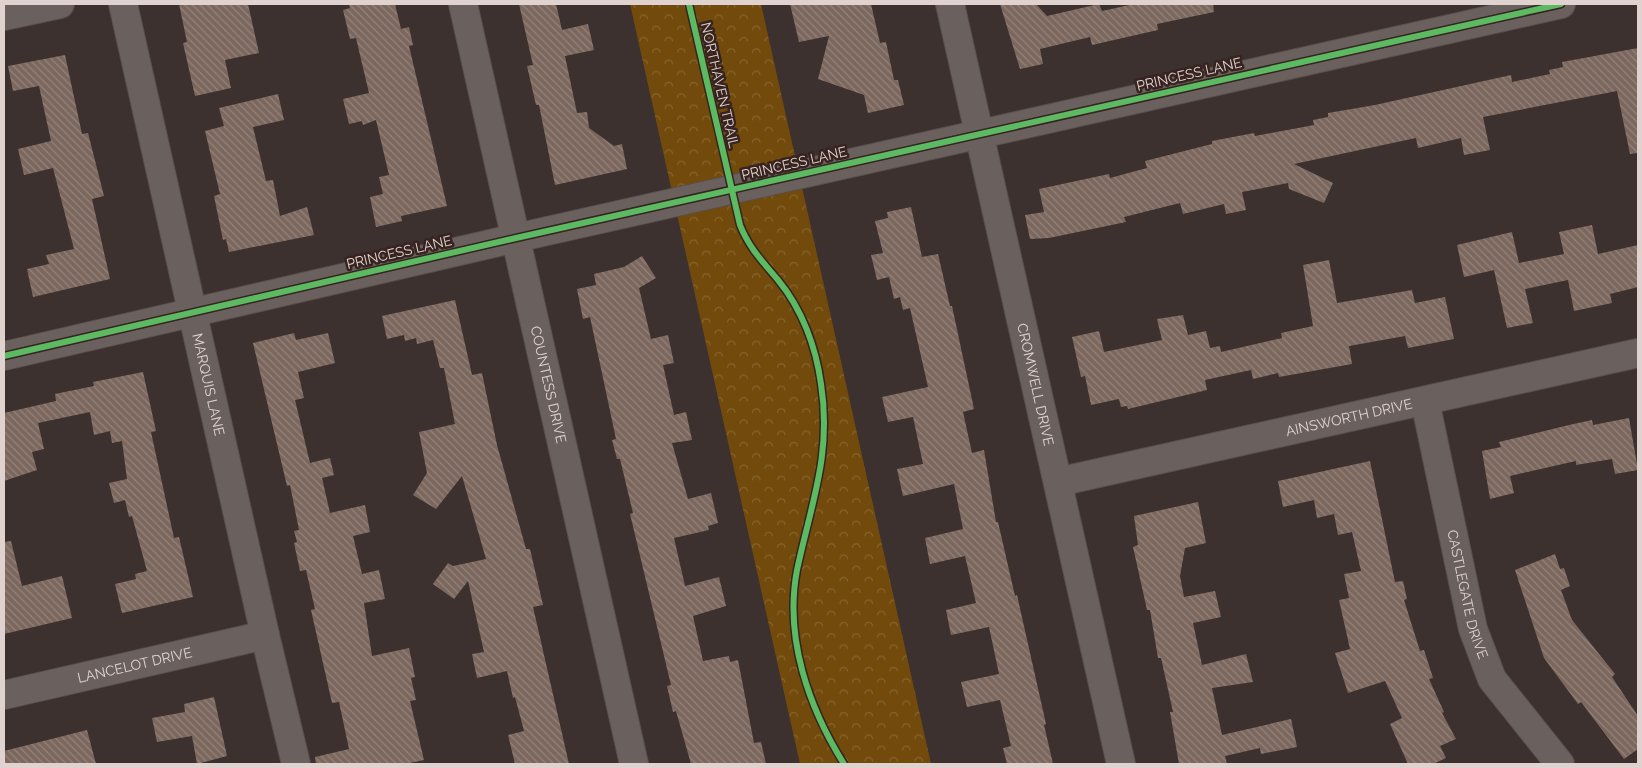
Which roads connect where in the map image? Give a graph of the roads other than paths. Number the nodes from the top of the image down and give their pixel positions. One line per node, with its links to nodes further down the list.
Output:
1 (60, 4): 6 (street)
2 (123, 4): 9 (street, MARQUIS LANE)
3 (463, 4): 8 (street, COUNTESS DRIVE)
4 (950, 4): 7 (street, CROMWELL DRIVE)
5 (1560, 4): 7 (street, PRINCESS LANE)
6 (4, 16)
7 (980, 134): 8 (street, PRINCESS LANE); 13 (street, CROMWELL DRIVE)
8 (516, 238): 9 (street, PRINCESS LANE); 17 (street, COUNTESS DRIVE)
9 (192, 311): 11 (street, PRINCESS LANE); 14 (street, MARQUIS LANE)
10 (1638, 353): 12 (street, AINSWORTH DRIVE)
11 (4, 356)
12 (1425, 401): 13 (street, AINSWORTH DRIVE); 19 (street, CASTLEGATE DRIVE)
13 (1058, 482): 18 (street, CROMWELL DRIVE)
14 (265, 635): 15 (street, LANCELOT DRIVE); 16 (street, MARQUIS LANE)
15 (4, 695)
16 (296, 764)
17 (634, 764)
18 (1122, 764)
19 (1560, 764)

